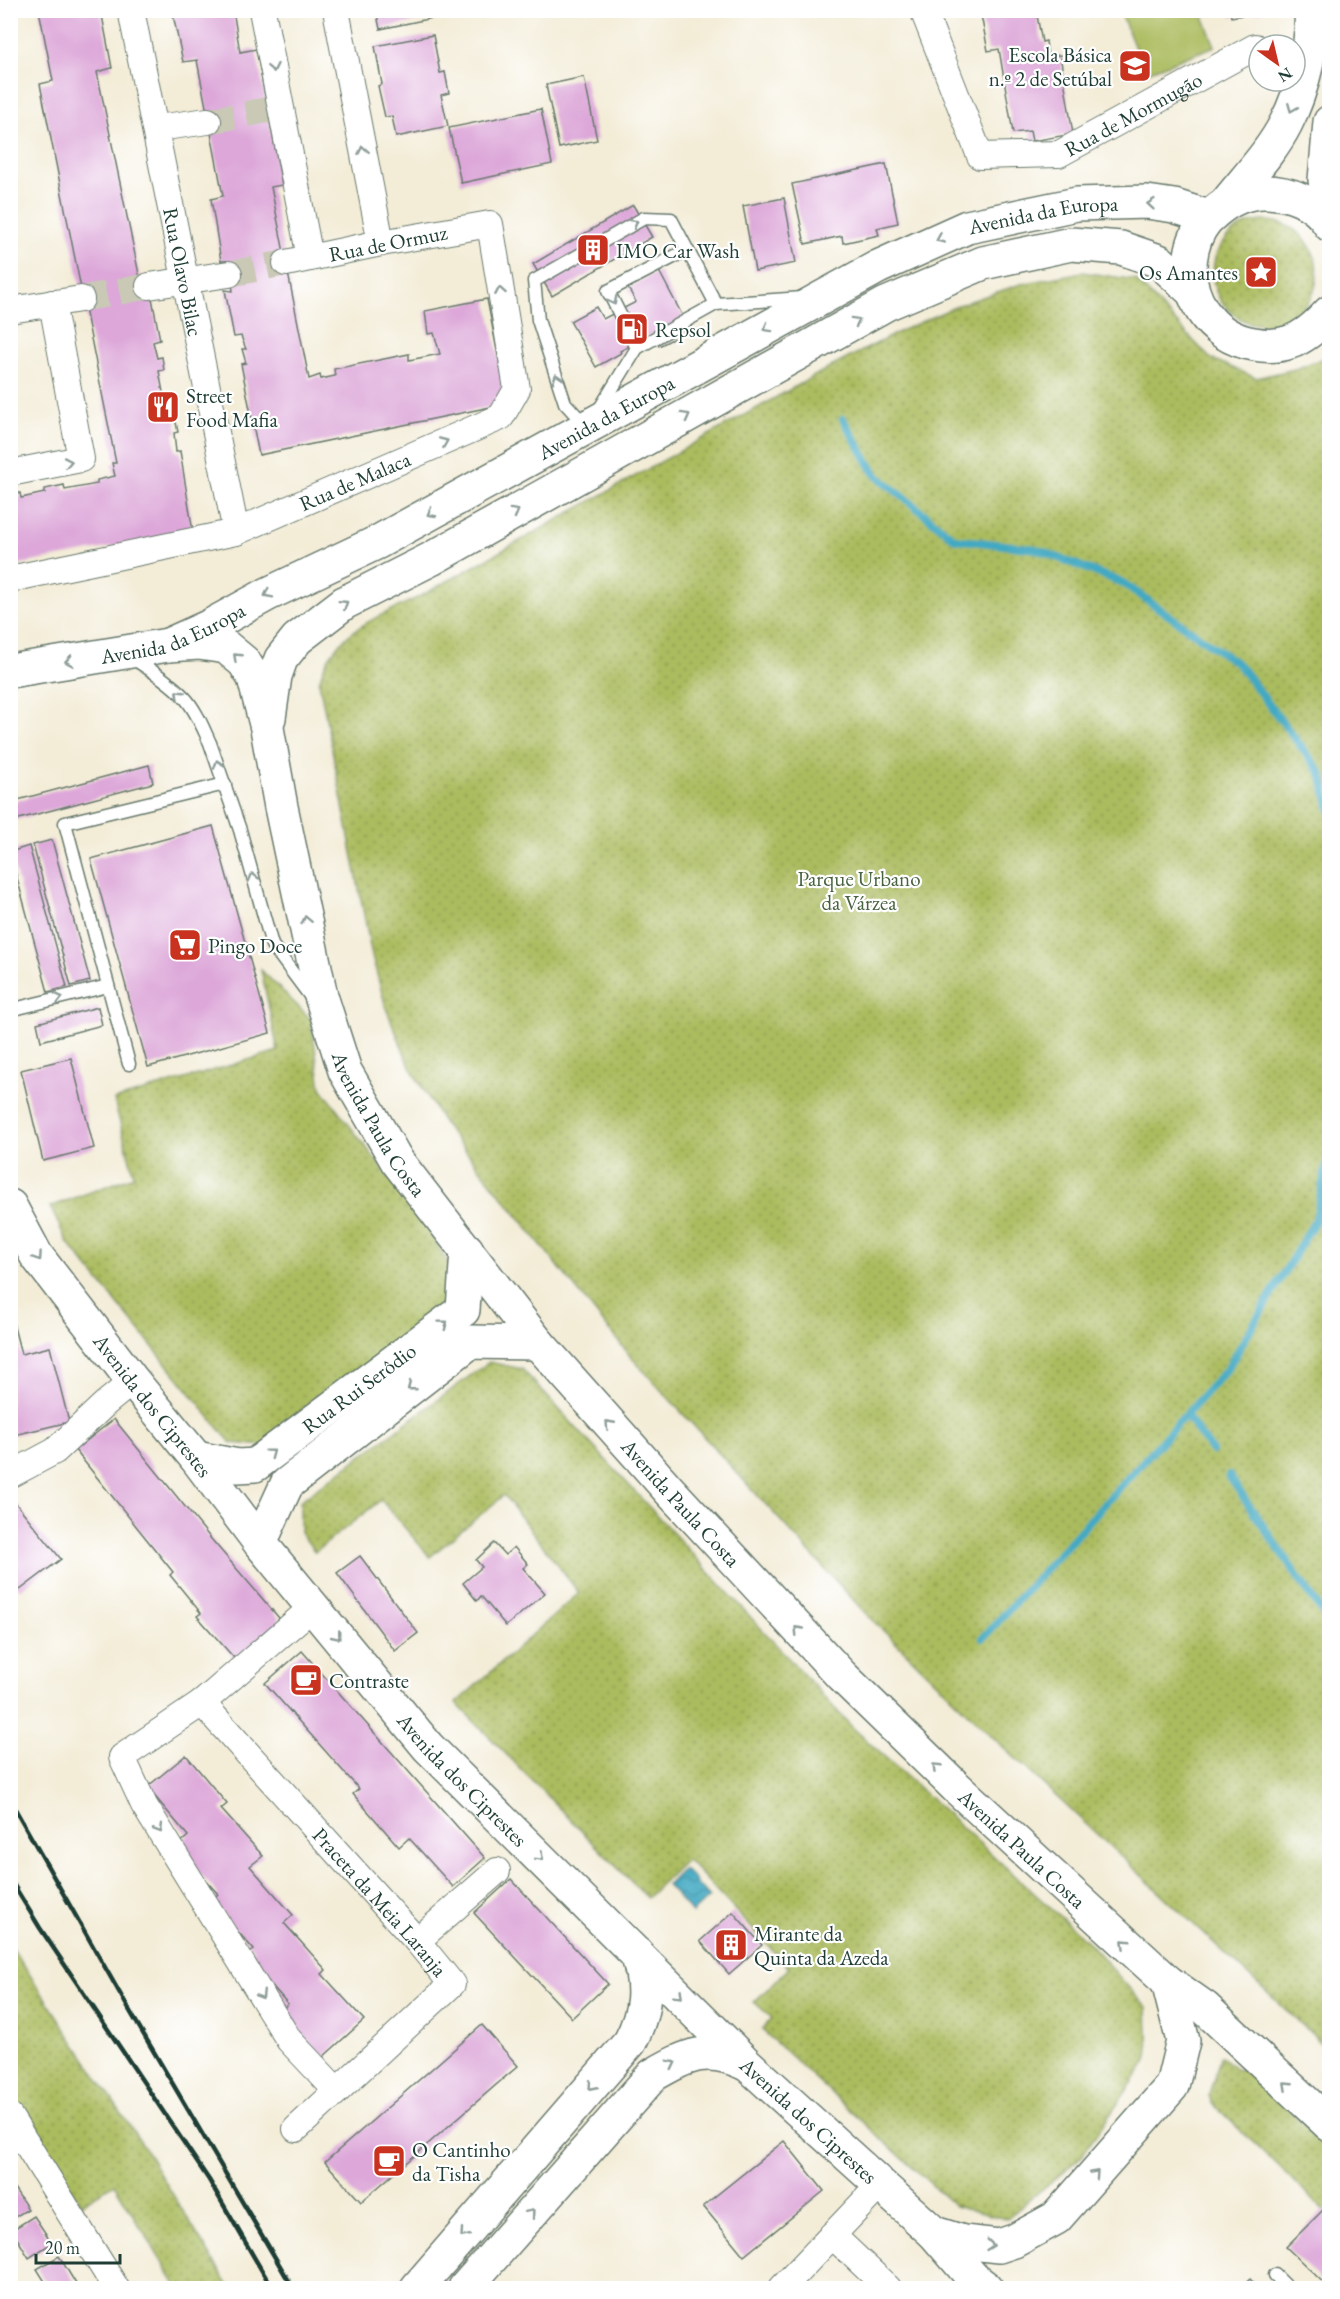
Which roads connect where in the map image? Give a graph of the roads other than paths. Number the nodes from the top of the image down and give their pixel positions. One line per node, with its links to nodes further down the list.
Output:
1 (131, 10): 11 (street, Rua Olavo Bilac)
2 (262, 10): 16 (street, Rua de Ormuz, one-way to 16)
3 (336, 10): 16 (street, one-way to 3)
4 (923, 10): 8 (street, Rua de Mormugão)
5 (1311, 10): 12 (main road, one-way to 12)
6 (1319, 10): 7 (main road)
7 (1329, 21)
8 (1247, 52)
9 (208, 121): 11 (street)
10 (1329, 122): 13 (main road)
11 (157, 128): 19 (street, Rua Olavo Bilac)
12 (1218, 209): 15 (main road); 21 (main road); 22 (main road, Avenida da Europa, one-way to 22)
13 (1329, 209)
14 (490, 224): 16 (street, Rua de Ormuz); 31 (street, Rua de Malaca, one-way to 14)
15 (1329, 225)
16 (381, 243)
17 (687, 250): 25 (lane); 28 (lane, one-way to 28); 29 (lane, one-way to 17)
18 (230, 274): 19 (street)
19 (186, 280): 20 (street); 31 (street, Rua Olavo Bilac)
20 (149, 286)
21 (1191, 290): 27 (main road); 36 (main road, Avenida da Europa, one-way to 21)
22 (822, 298): 25 (lane); 29 (main road, Avenida da Europa, one-way to 29)
23 (81, 299): 24 (street)
24 (52, 303): 26 (street); 30 (street, one-way to 24)
25 (716, 304): 28 (lane)
26 (10, 310)
27 (1325, 320)
28 (637, 348): 29 (lane)
29 (587, 427): 33 (main road, Avenida da Europa, one-way to 33)
30 (10, 473)
31 (236, 532): 32 (street, Rua de Malaca)
32 (10, 579)
33 (168, 645): 34 (main road, Avenida da Europa); 36 (main road, one-way to 33)
34 (123, 652): 35 (main road, Avenida da Europa, one-way to 35); 37 (lane, one-way to 34)
35 (11, 671)
36 (267, 728): 40 (main road, Avenida Paula Costa, one-way to 36)
37 (225, 784): 38 (lane); 40 (lane, one-way to 37)
38 (108, 986): 39 (lane, one-way to 38); 41 (lane)
39 (10, 1010)
40 (328, 1019): 43 (main road, Avenida Paula Costa)
41 (129, 1064)
42 (10, 1206): 45 (main road, Avenida dos Ciprestes, one-way to 45)
43 (467, 1250): 44 (main road, Avenida Paula Costa); 46 (main road, Rua Rui Serôdio, one-way to 43)
44 (538, 1343): 48 (main road, Rua Rui Serôdio, one-way to 48); 54 (main road, Avenida Paula Costa, one-way to 44)
45 (133, 1381): 46 (main road, Avenida dos Ciprestes); 47 (street)
46 (196, 1458): 48 (main road, Avenida dos Ciprestes)
47 (10, 1475)
48 (260, 1543): 49 (main road, Avenida dos Ciprestes)
49 (313, 1607): 50 (street); 53 (main road, Avenida dos Ciprestes, one-way to 53)
50 (202, 1703): 52 (street, Praceta da Meia Laranja); 56 (street, one-way to 56)
51 (497, 1870): 52 (street)
52 (417, 1941): 56 (street, Praceta da Meia Laranja)
53 (637, 1954): 55 (main road, Avenida dos Ciprestes, one-way to 55); 65 (main road, one-way to 65)
54 (1168, 1982): 58 (main road, Avenida Paula Costa, one-way to 54); 61 (main road, one-way to 54)
55 (747, 2064): 60 (main road, Avenida dos Ciprestes); 66 (main road, one-way to 55)
56 (338, 2091): 59 (street, Praceta da Meia Laranja)
57 (10, 2117): 64 (street)
58 (1329, 2125)
59 (296, 2129)
60 (880, 2185): 61 (main road, Avenida dos Ciprestes); 62 (street)
61 (933, 2233): 69 (main road, Avenida dos Ciprestes)
62 (832, 2235): 67 (street); 68 (street)
63 (1275, 2276): 70 (lane)
64 (116, 2289)
65 (417, 2289)
66 (465, 2289)
67 (783, 2289)
68 (888, 2289)
69 (986, 2289)
70 (1288, 2289)

